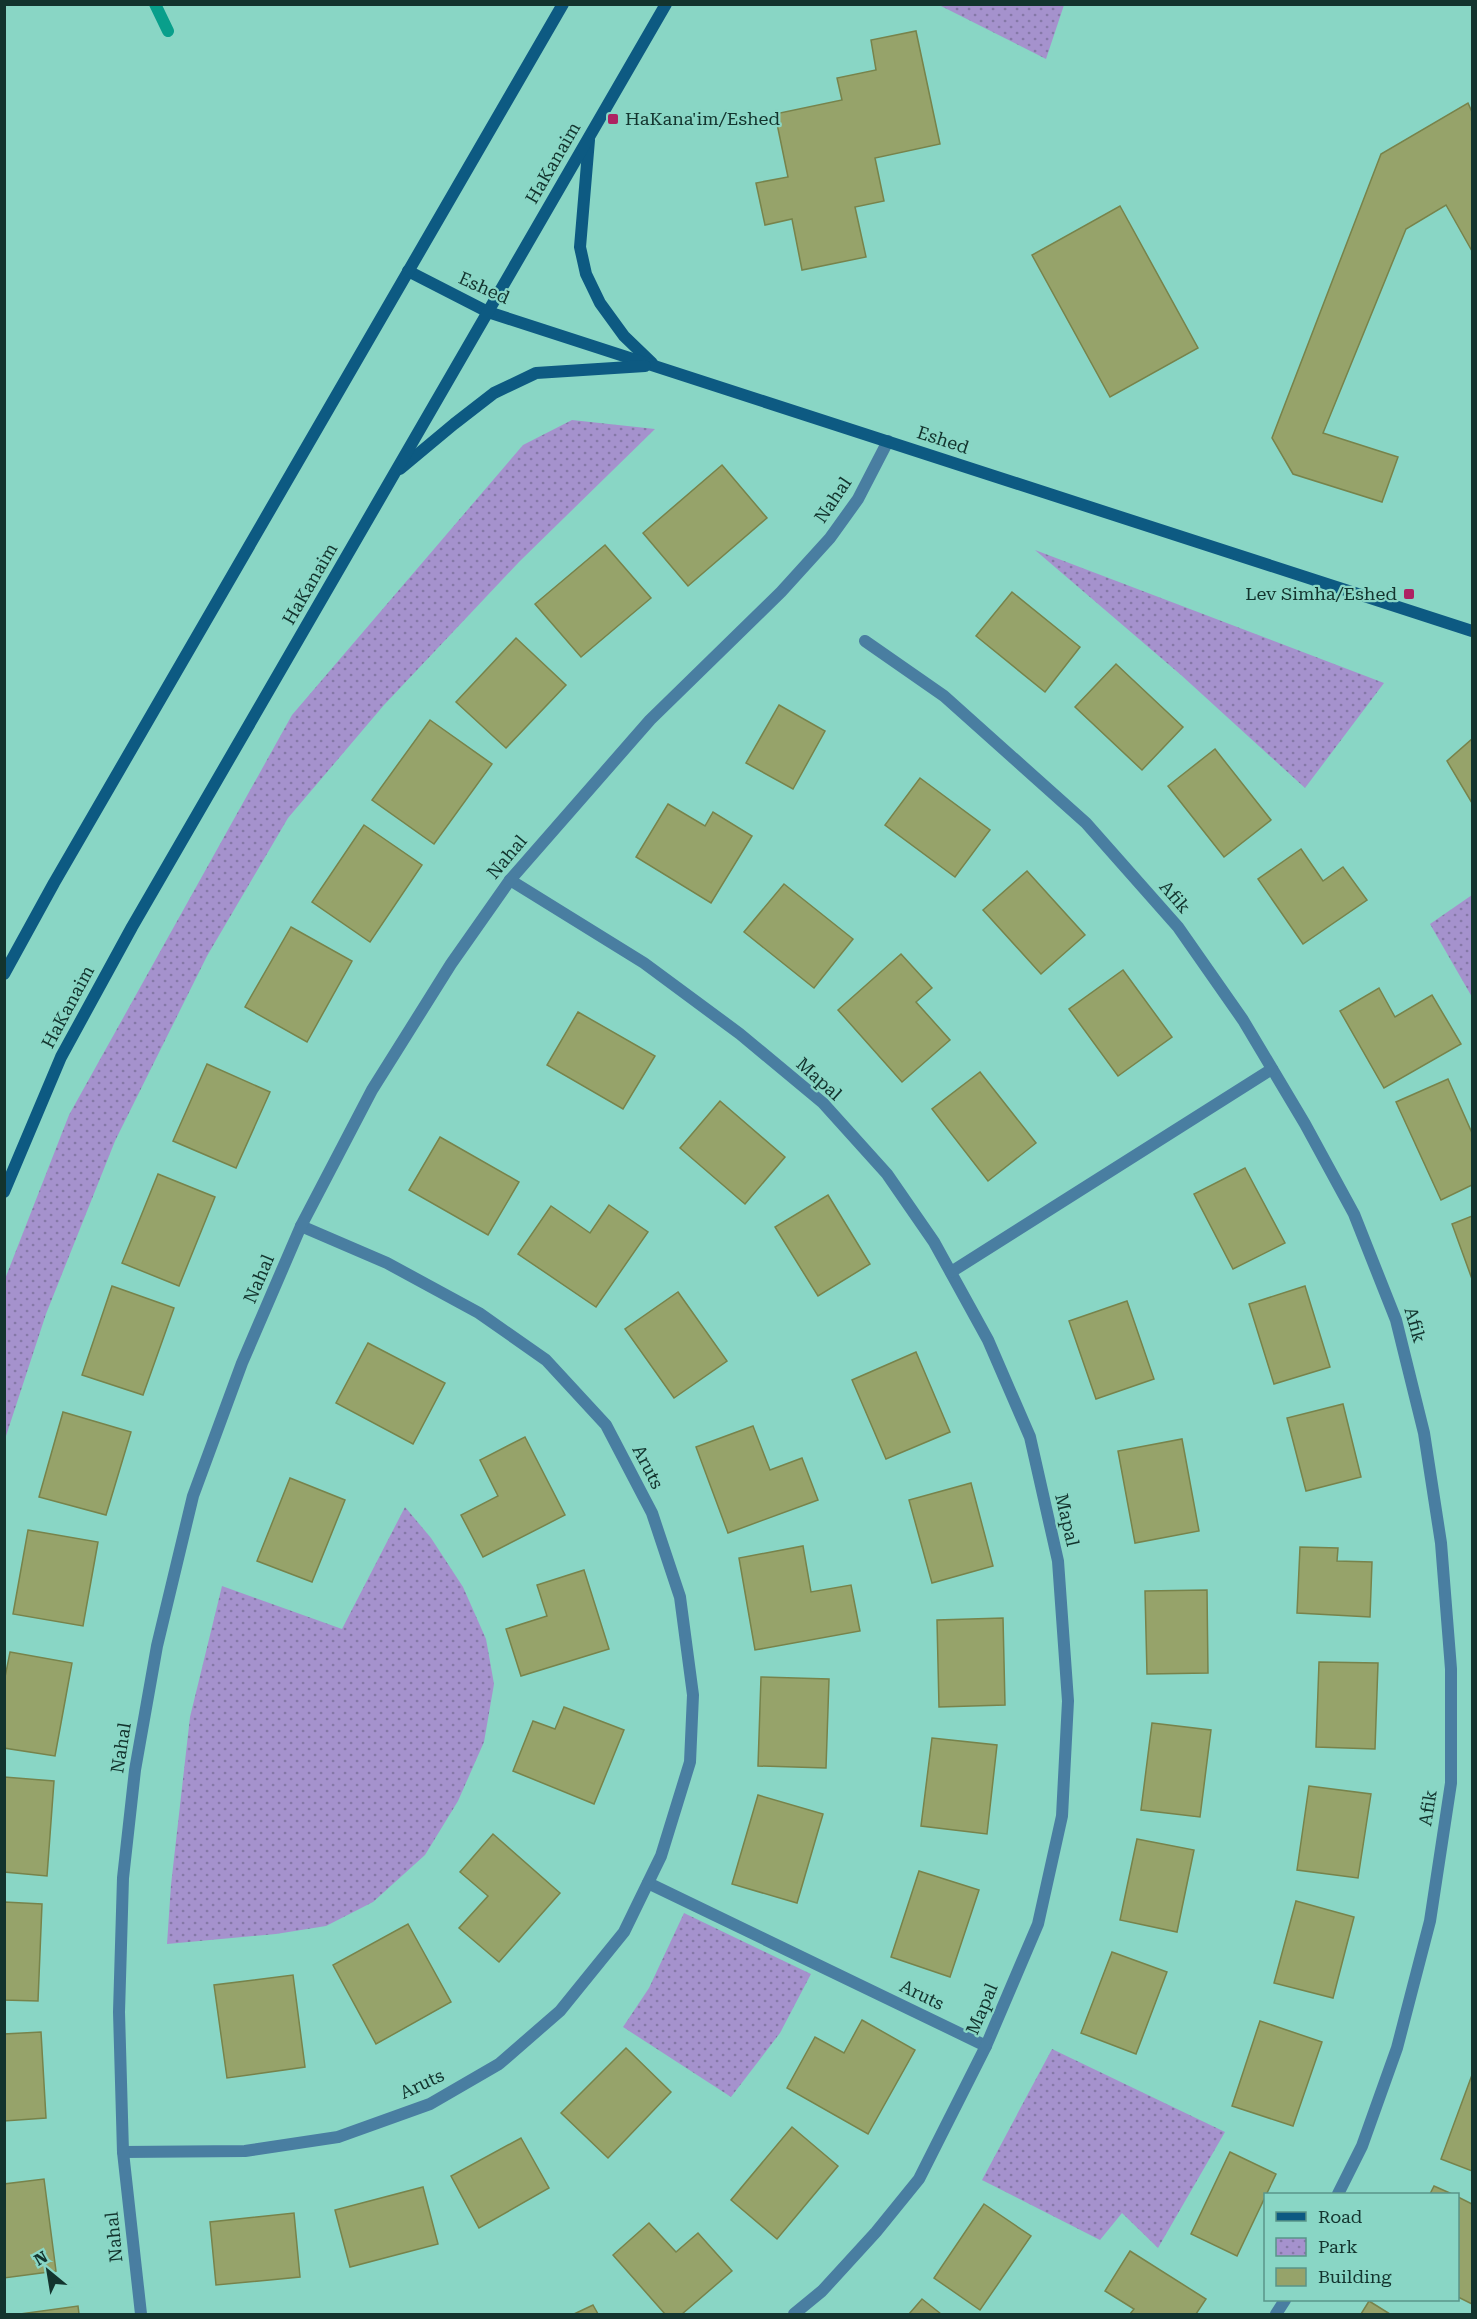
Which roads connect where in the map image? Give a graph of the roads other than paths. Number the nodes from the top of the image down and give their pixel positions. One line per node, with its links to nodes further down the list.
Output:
1 (563, 4): 4 (main road)
2 (666, 4): 3 (main road, HaKanaim)
3 (590, 136): 5 (main road, HaKanaim); 6 (main road)
4 (408, 271): 5 (main road, Eshed); 12 (main road)
5 (488, 312): 6 (main road, Eshed); 8 (main road, HaKanaim)
6 (655, 365): 7 (main road, Eshed); 8 (main road)
7 (888, 441): 9 (main road, Eshed); 11 (street, Nahal)
8 (393, 476): 14 (main road, HaKanaim)
9 (1473, 631)
10 (865, 641): 13 (street, Afik)
11 (510, 880): 15 (street, Nahal); 16 (street, Mapal)
12 (4, 974)
13 (1272, 1069): 16 (street); 20 (street, Afik)
14 (4, 1192)
15 (301, 1226): 17 (street, Aruts); 19 (street, Nahal)
16 (951, 1272): 18 (street, Mapal)
17 (648, 1883): 18 (street, Aruts); 19 (street, Aruts)
18 (986, 2046): 23 (street, Mapal)
19 (123, 2152): 22 (street, Nahal)
20 (1338, 2193)
21 (1284, 2301): 24 (street)
22 (141, 2314)
23 (794, 2314)
24 (1276, 2314)

